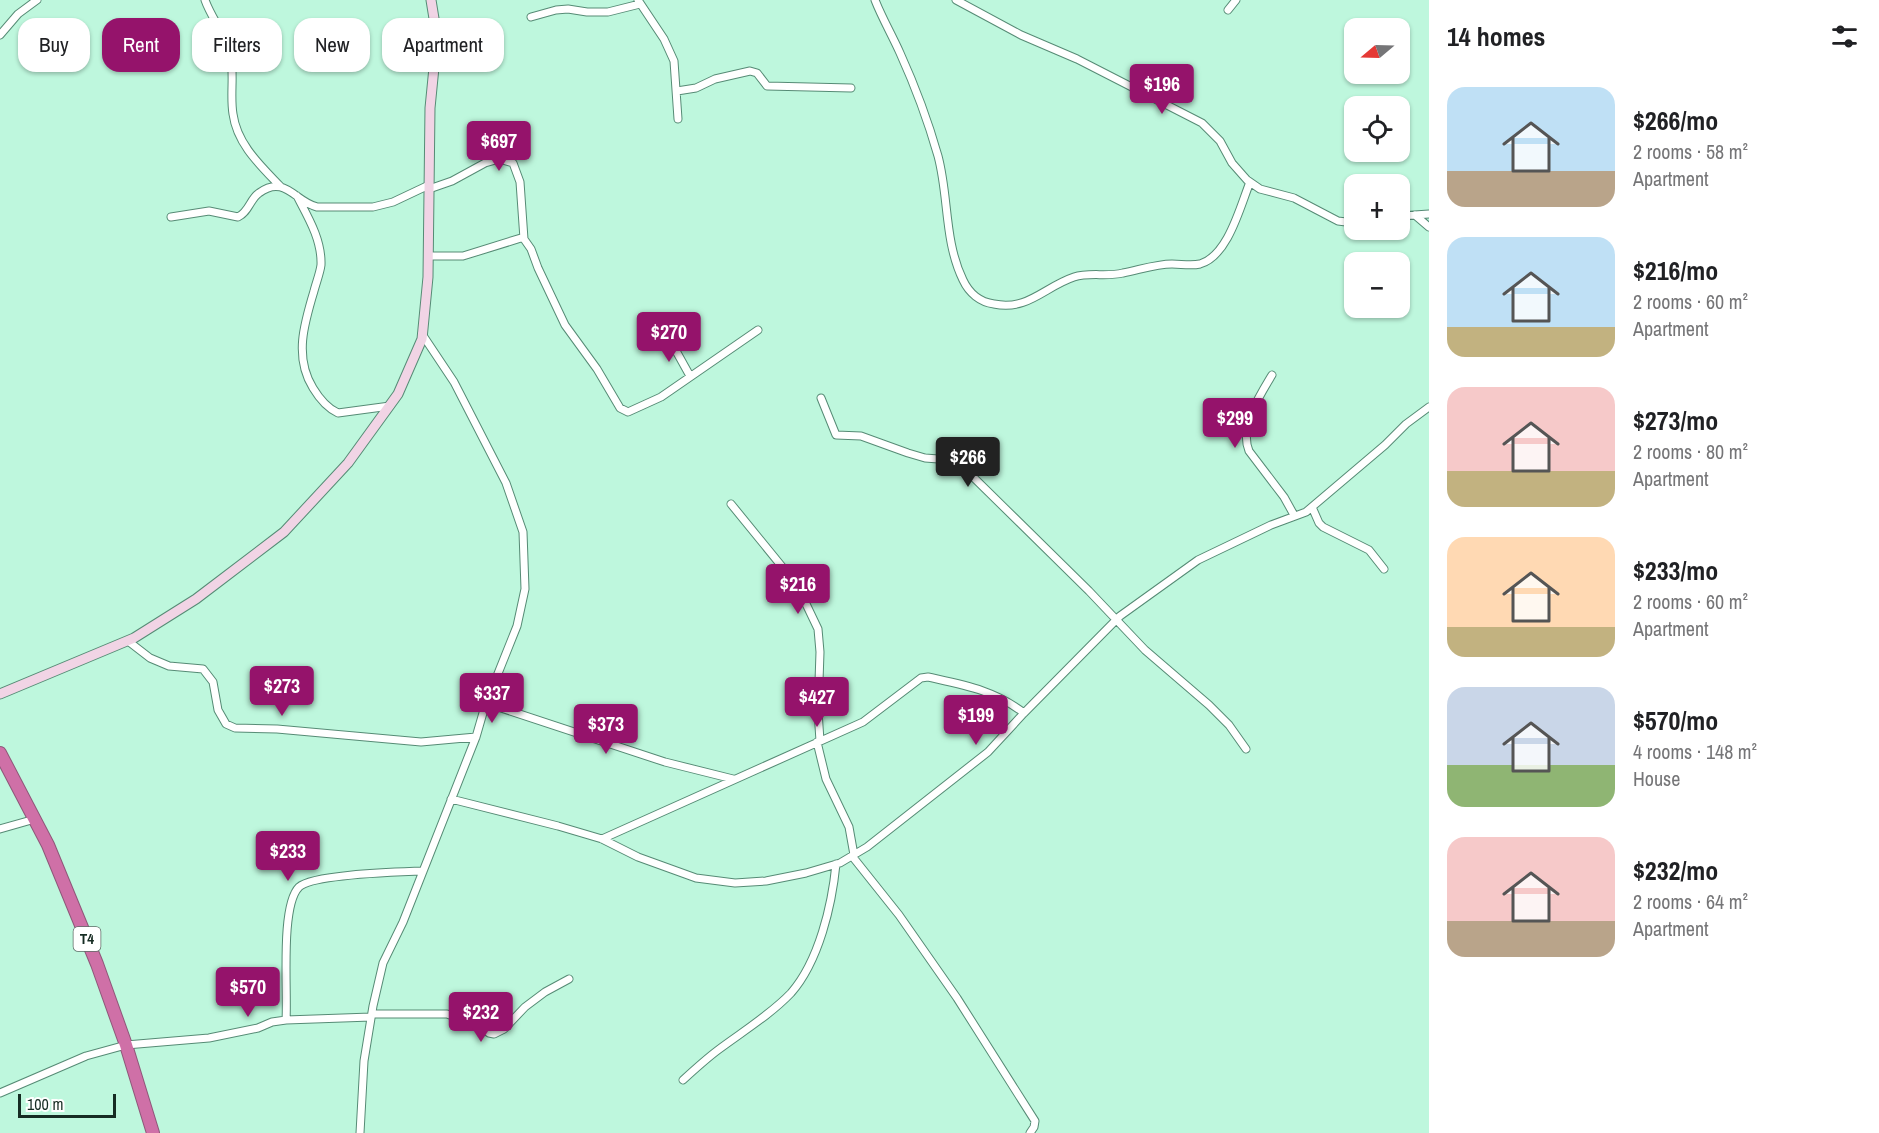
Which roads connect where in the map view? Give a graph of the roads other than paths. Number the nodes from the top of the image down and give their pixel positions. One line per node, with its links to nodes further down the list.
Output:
1 (37, 0): 10 (street)
2 (205, 0): 15 (street)
3 (431, 0): 16 (main road)
4 (874, 0): 14 (street)
5 (956, 0): 14 (street)
6 (1236, 0): 8 (street)
7 (639, 2): 9 (street); 12 (street)
8 (1228, 10)
9 (531, 17)
10 (0, 34)
11 (851, 88): 12 (street)
12 (676, 91): 13 (street)
13 (678, 119)
14 (1250, 182): 22 (street)
15 (280, 186): 17 (street); 21 (street)
16 (429, 187): 17 (street); 24 (street); 25 (main road)
17 (297, 196): 32 (street)
18 (1429, 214): 20 (street)
19 (1410, 215): 20 (street)
20 (1414, 215): 23 (street)
21 (171, 217)
22 (1344, 222)
23 (1429, 227)
24 (524, 239): 25 (street); 30 (street)
25 (428, 256): 27 (main road)
26 (758, 330): 30 (street)
27 (422, 334): 32 (main road); 41 (street)
28 (649, 344): 30 (street)
29 (1272, 375): 36 (street)
30 (690, 376)
31 (821, 398): 38 (street)
32 (390, 406): 39 (main road)
33 (1429, 407): 35 (street)
34 (731, 504): 44 (street)
35 (1312, 507): 36 (street); 37 (street)
36 (1294, 515): 38 (street)
37 (1384, 569)
38 (1117, 620): 42 (street); 45 (street)
39 (128, 641): 40 (main road); 43 (street)
40 (0, 694)
41 (486, 703): 43 (street); 47 (street)
42 (1024, 713): 44 (street); 52 (street)
43 (476, 737): 48 (street)
44 (819, 741): 47 (street); 52 (street)
45 (1245, 749)
46 (0, 753): 49 (highway, T4)
47 (734, 779): 51 (street)
48 (451, 799): 51 (street); 54 (street)
49 (34, 819): 50 (street); 58 (highway, T4)
50 (0, 829)
51 (602, 839): 53 (street)
52 (853, 855): 53 (street); 63 (street)
53 (836, 864): 59 (street)
54 (423, 871): 56 (street); 57 (street)
55 (568, 979): 56 (street)
56 (371, 1016): 57 (street); 62 (street)
57 (286, 1020): 58 (street)
58 (126, 1045): 60 (street); 61 (highway, T4)
59 (683, 1080)
60 (0, 1093)
61 (153, 1133)
62 (360, 1133)
63 (1030, 1133)

